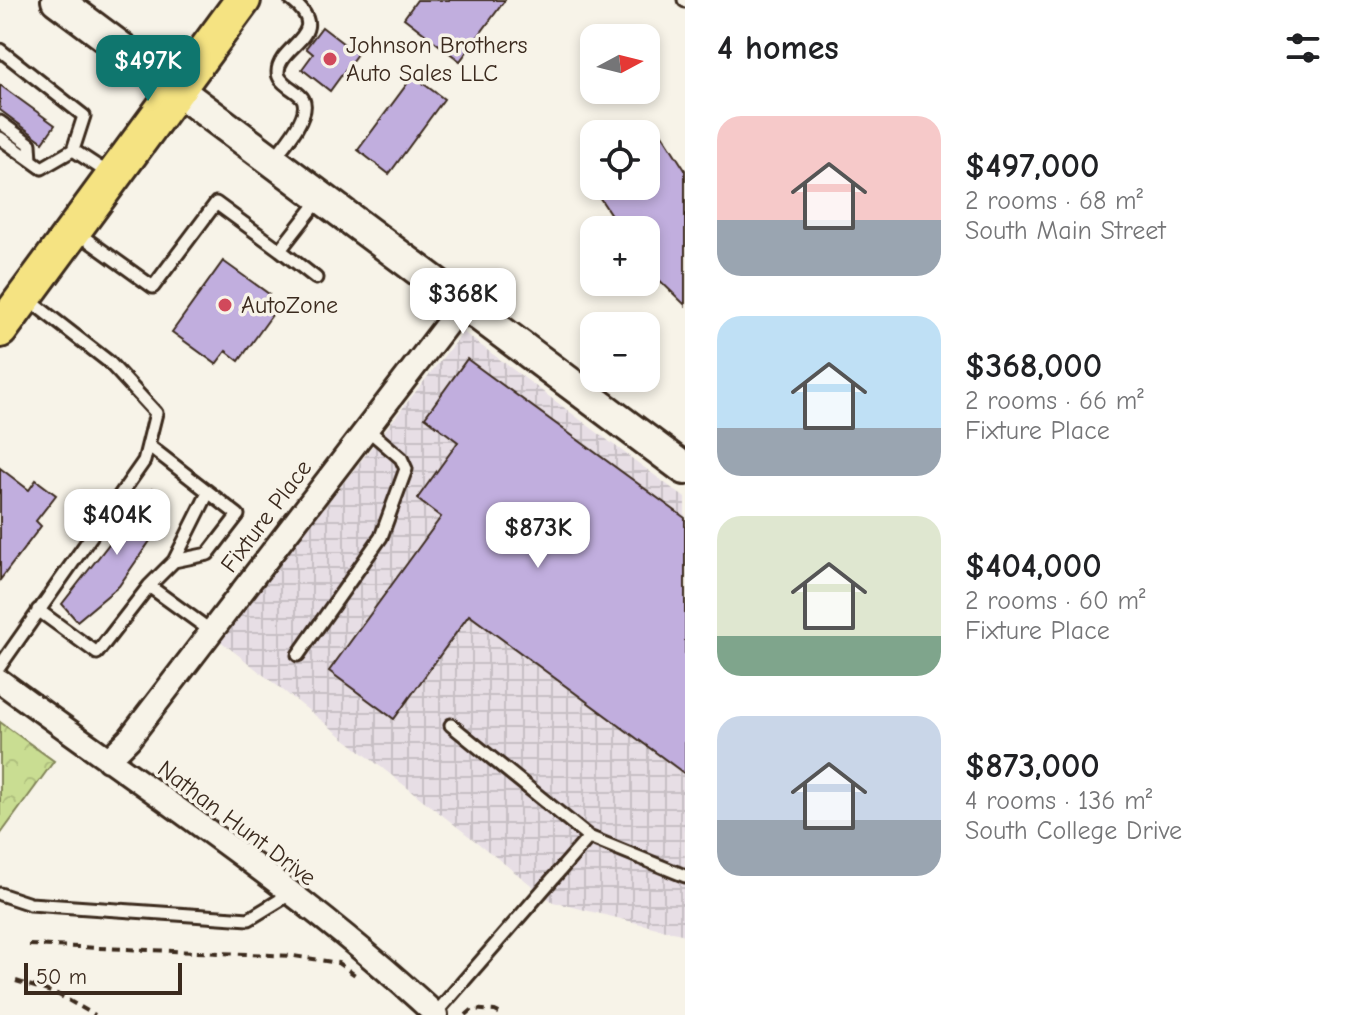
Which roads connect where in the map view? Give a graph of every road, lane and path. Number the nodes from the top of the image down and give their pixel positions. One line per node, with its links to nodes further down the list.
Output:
1 (57, 0): 5 (main road)
2 (243, 0): 5 (main road)
3 (291, 0): 10 (lane)
4 (0, 50): 8 (lane)
5 (177, 91): 10 (main road); 11 (main road)
6 (0, 122): 9 (lane)
7 (0, 138): 9 (lane)
8 (73, 150): 9 (lane); 11 (lane)
9 (31, 160)
10 (273, 160): 12 (main road)
11 (112, 176): 13 (main road)
12 (322, 196): 14 (lane); 17 (main road)
13 (72, 229): 14 (lane); 16 (main road)
14 (280, 250): 15 (lane)
15 (316, 278)
16 (24, 296): 18 (main road); 20 (lane)
17 (464, 302): 19 (street, Fixture Place); 21 (main road)
18 (0, 330)
19 (365, 428): 26 (street, Fixture Place); 27 (lane)
20 (148, 445): 22 (lane); 25 (lane)
21 (685, 469)
22 (208, 493): 23 (lane); 23 (lane)
23 (174, 561): 24 (lane)
24 (149, 586): 25 (lane); 26 (lane)
25 (38, 610): 28 (lane)
26 (211, 631): 31 (street, Fixture Place)
27 (298, 655)
28 (0, 666)
29 (0, 681): 31 (street, Nathan Hunt Drive)
30 (451, 725): 32 (lane)
31 (108, 760): 35 (street, Nathan Hunt Drive)
32 (589, 837): 33 (lane); 39 (lane)
33 (685, 876)
34 (0, 894): 35 (lane)
35 (290, 894): 39 (street, Nathan Hunt Drive)
36 (29, 945): 37 (path)
37 (360, 978)
38 (16, 981): 40 (path)
39 (435, 1014)
40 (95, 1015)
41 (466, 1015): 42 (path)
42 (503, 1015)

